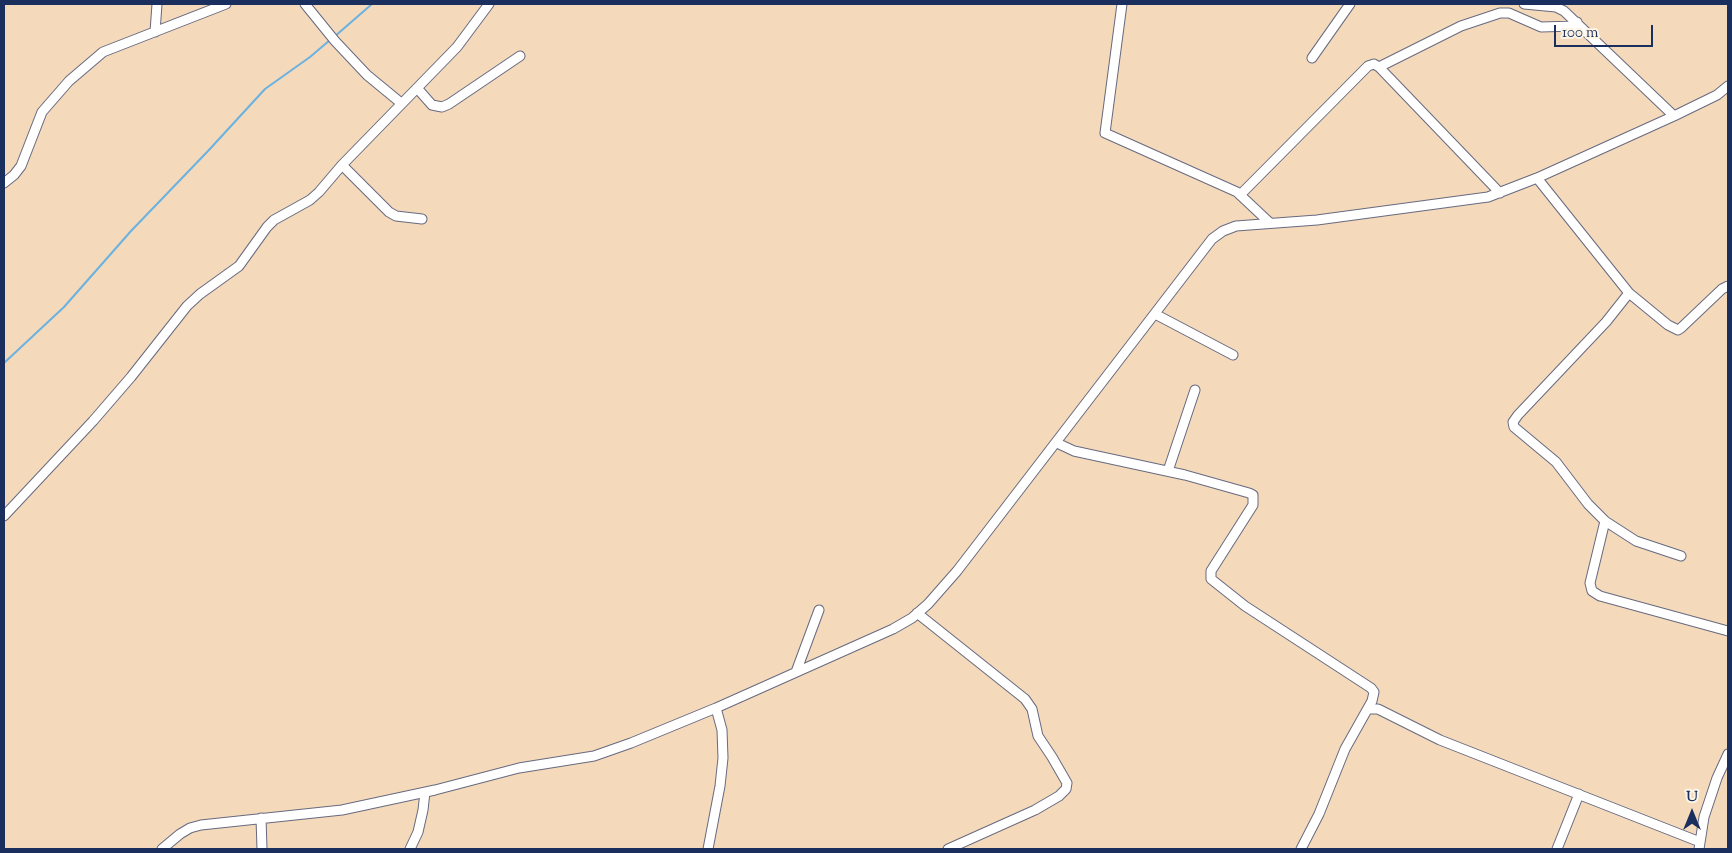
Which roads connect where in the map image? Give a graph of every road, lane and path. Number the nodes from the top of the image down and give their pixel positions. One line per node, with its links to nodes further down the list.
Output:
1 (157, 4): 9 (street)
2 (226, 4): 9 (street)
3 (305, 4): 15 (street)
4 (489, 4): 14 (street)
5 (1122, 4): 21 (street)
6 (1350, 4): 11 (street)
7 (1524, 4): 8 (street)
8 (1577, 22): 12 (street); 16 (street)
9 (155, 32): 19 (street)
10 (520, 56): 14 (street)
11 (1312, 58)
12 (1379, 67): 20 (street); 21 (street)
13 (1728, 86): 16 (street)
14 (416, 88): 15 (street)
15 (401, 103): 17 (street)
16 (1674, 116): 18 (street)
17 (342, 165): 22 (street); 31 (street)
18 (1537, 178): 20 (street); 25 (street)
19 (4, 182)
20 (1500, 193): 23 (street)
21 (1240, 195): 23 (street)
22 (422, 219)
23 (1270, 223): 26 (street)
24 (1728, 286): 25 (street)
25 (1629, 293): 32 (street)
26 (1155, 314): 27 (street); 29 (street)
27 (1233, 355)
28 (1195, 390): 30 (street)
29 (1056, 442): 30 (street); 35 (street)
30 (1168, 471): 39 (street)
31 (4, 516)
32 (1605, 521): 33 (street); 36 (street)
33 (1681, 556)
34 (819, 610): 37 (street)
35 (917, 613): 37 (street); 49 (street)
36 (1728, 631)
37 (796, 672): 38 (street)
38 (716, 708): 41 (street); 48 (street)
39 (1368, 709): 42 (street); 50 (street)
40 (1728, 754): 44 (street)
41 (425, 792): 43 (street); 47 (street)
42 (1579, 794): 44 (street); 51 (street)
43 (261, 818): 45 (street); 46 (street)
44 (1699, 846)
45 (162, 849)
46 (262, 849)
47 (410, 849)
48 (708, 849)
49 (948, 849)
50 (1301, 849)
51 (1557, 849)

